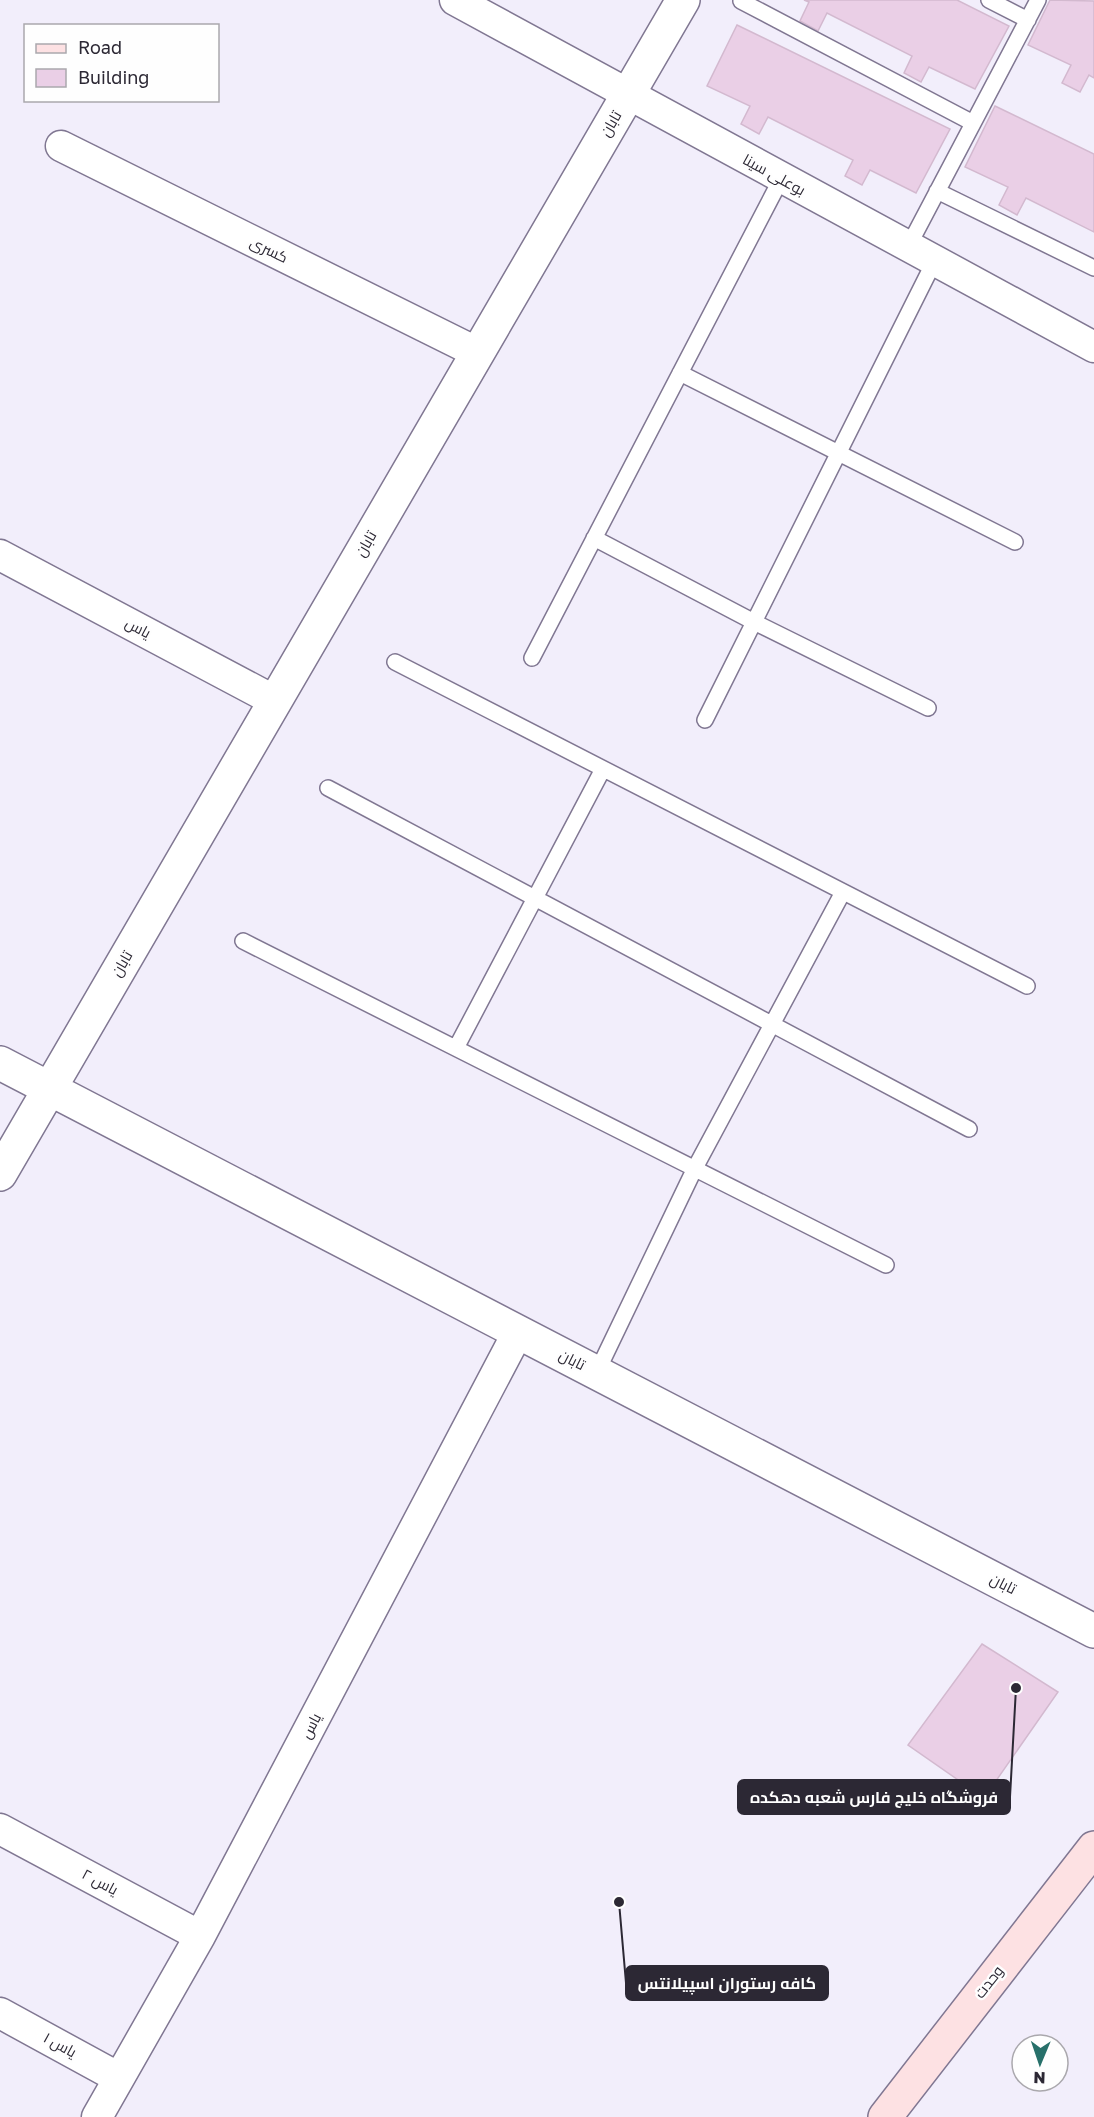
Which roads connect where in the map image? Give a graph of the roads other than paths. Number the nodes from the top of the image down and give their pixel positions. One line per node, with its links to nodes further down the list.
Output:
1 (455, 0): 7 (street, بوعلی سینا)
2 (683, 0): 7 (street, تابان)
3 (989, 0): 6 (lane)
4 (1038, 0): 6 (lane)
5 (741, 1): 8 (lane)
6 (1028, 20): 8 (lane)
7 (628, 95): 10 (street, بوعلی سینا); 16 (street, تابان)
8 (973, 123): 11 (lane)
9 (61, 146): 16 (street, کسری)
10 (781, 179): 12 (street, بوعلی سینا); 17 (lane)
11 (938, 191): 12 (lane); 14 (lane)
12 (908, 247): 13 (street, بوعلی سینا)
13 (935, 260): 15 (street, بوعلی سینا); 18 (lane)
14 (1094, 268)
15 (1094, 347)
16 (478, 353): 25 (street, تابان)
17 (680, 373): 18 (lane); 19 (lane)
18 (839, 453): 20 (lane); 22 (lane)
19 (594, 538): 22 (lane); 23 (lane)
20 (1015, 542)
21 (0, 555): 25 (street, یاس)
22 (754, 622): 26 (lane); 27 (lane)
23 (532, 658)
24 (396, 662): 28 (lane)
25 (275, 701): 37 (street, تابان)
26 (928, 708)
27 (705, 720)
28 (603, 769): 30 (lane); 31 (lane)
29 (328, 788): 31 (lane)
30 (843, 892): 33 (lane); 34 (lane)
31 (535, 898): 34 (lane); 35 (lane)
32 (243, 941): 35 (lane)
33 (1027, 986)
34 (773, 1024): 38 (lane); 39 (lane)
35 (456, 1048): 39 (lane)
36 (0, 1063): 37 (street)
37 (50, 1089): 40 (street, تابان); 42 (street, تابان)
38 (969, 1128)
39 (695, 1168): 41 (lane); 43 (lane)
40 (0, 1174)
41 (886, 1264)
42 (518, 1332): 43 (street, تابان); 47 (street, یاس)
43 (597, 1372): 44 (street, تابان)
44 (1094, 1631)
45 (0, 1829): 47 (street, یاس ۲)
46 (1094, 1848): 51 (main road, وحدت)
47 (200, 1936): 49 (street, یاس)
48 (0, 2013): 49 (street, یاس ۱)
49 (120, 2078): 50 (street, یاس)
50 (97, 2117)
51 (885, 2117)

